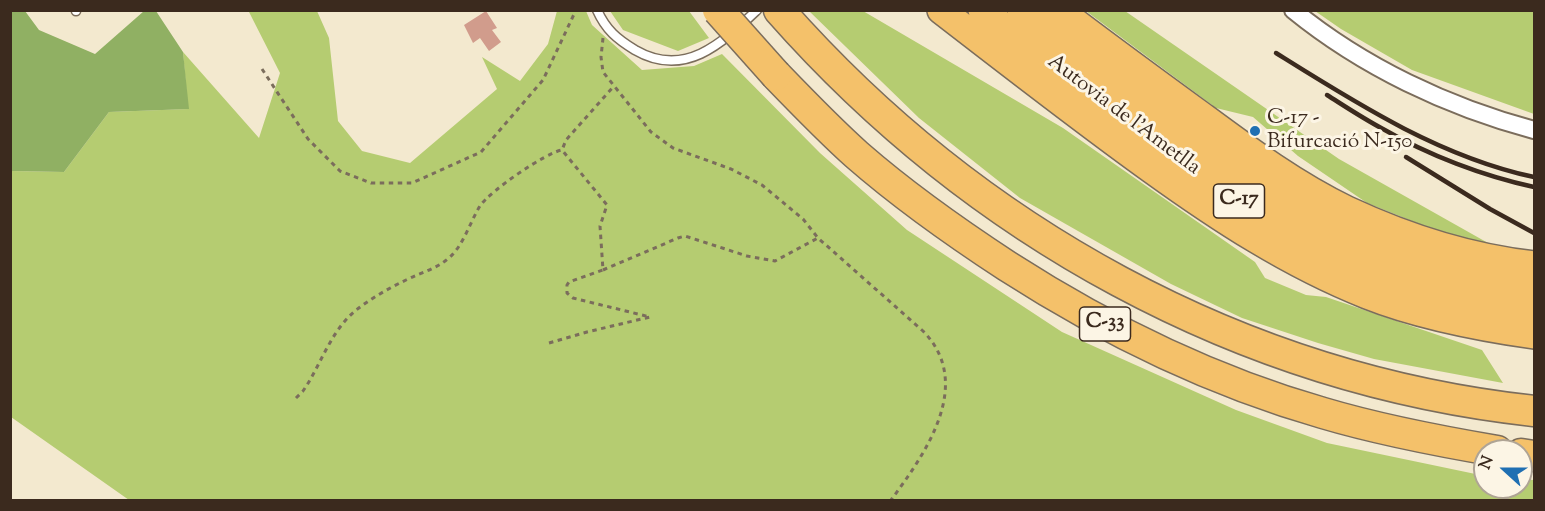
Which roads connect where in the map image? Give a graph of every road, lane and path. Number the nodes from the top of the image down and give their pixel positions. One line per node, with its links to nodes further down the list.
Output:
1 (576, 10): 12 (path)
2 (597, 10): 11 (lane)
3 (718, 10): 25 (highway, C-33, bridge)
4 (758, 10): 11 (lane)
5 (778, 10): 24 (highway, C-33)
6 (941, 10): 21 (highway)
7 (982, 10): 20 (highway, Autovia de l'Ametlla / C-17)
8 (1021, 10): 19 (highway, Autovia de l'Ametlla / C-17)
9 (1059, 10): 17 (highway)
10 (1293, 10): 14 (street)
11 (605, 27): 13 (path)
12 (262, 69)
13 (614, 86): 15 (path); 16 (path)
14 (1534, 130)
15 (562, 150): 18 (path); 23 (path)
16 (818, 238): 18 (path); 26 (path)
17 (1534, 265)
18 (603, 270): 22 (path)
19 (1534, 289)
20 (1534, 314)
21 (1528, 339)
22 (549, 343)
23 (296, 398)
24 (1534, 411)
25 (1473, 446)
26 (891, 501)

